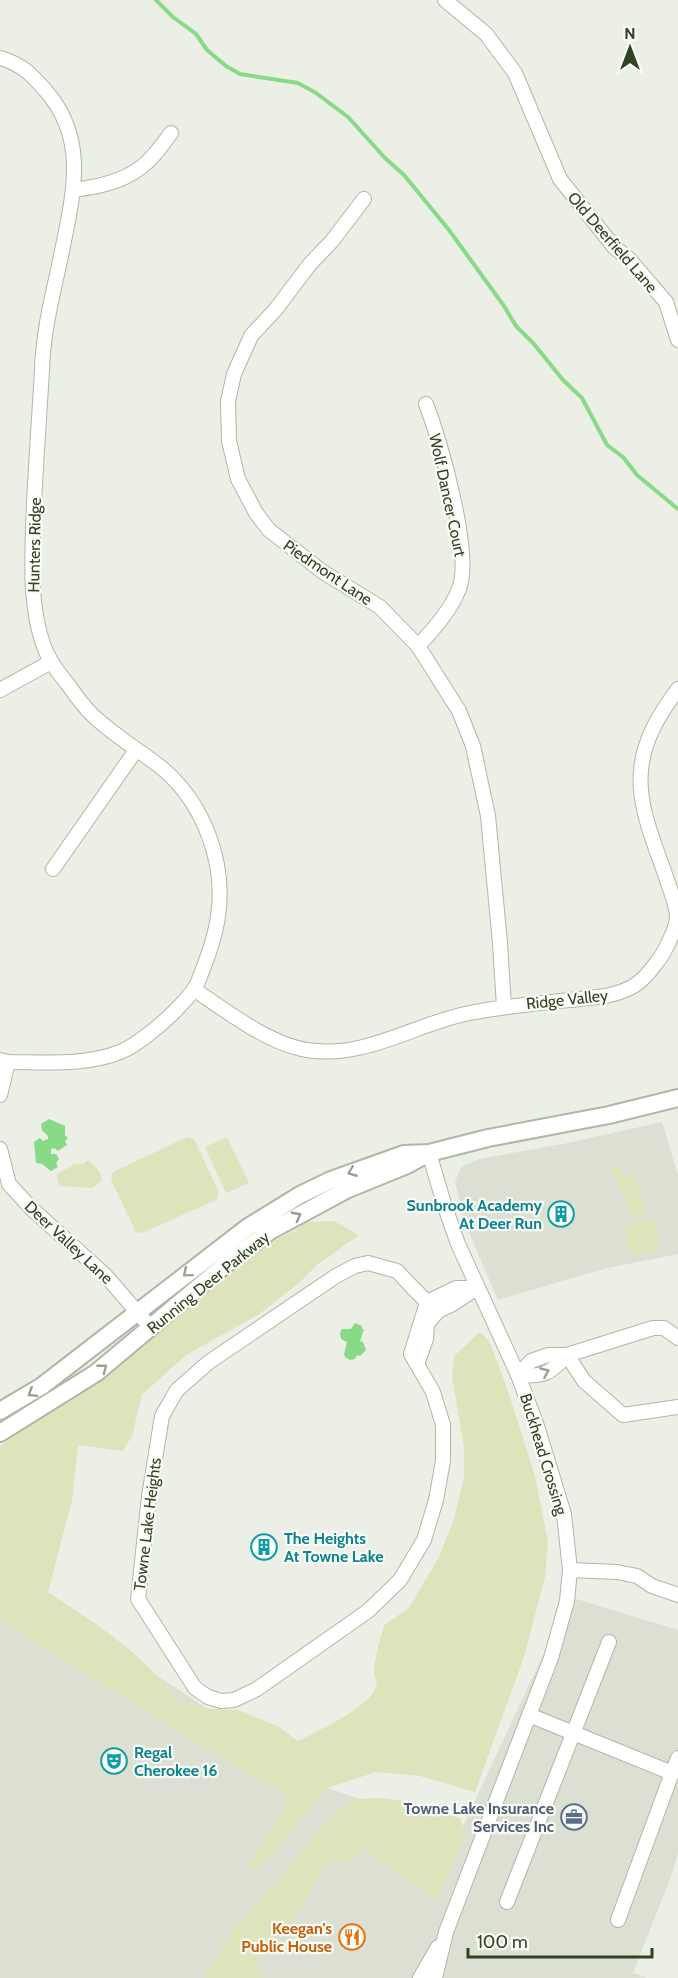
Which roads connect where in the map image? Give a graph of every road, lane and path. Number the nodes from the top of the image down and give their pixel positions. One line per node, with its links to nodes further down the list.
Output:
1 (445, 0): 6 (street, Old Deerfield Lane)
2 (2, 58): 4 (street, Hunters Ridge)
3 (171, 133): 4 (street)
4 (74, 190): 9 (street, Hunters Ridge)
5 (364, 199): 8 (street, Piedmont Lane)
6 (678, 340)
7 (426, 404): 8 (street, Wolf Dancer Court)
8 (418, 646): 16 (street, Piedmont Lane)
9 (51, 662): 11 (street); 12 (street, Hunters Ridge)
10 (678, 689): 14 (street, Ridge Valley)
11 (0, 690)
12 (136, 750): 13 (street); 15 (street, Hunters Ridge)
13 (53, 869)
14 (678, 918): 16 (street, Ridge Valley)
15 (195, 990): 16 (street, Ridge Valley); 17 (street, Hunters Ridge)
16 (504, 1007)
17 (4, 1061): 18 (street)
18 (0, 1095)
19 (678, 1098): 21 (street, Running Deer Parkway)
20 (0, 1149): 22 (street, Deer Valley Lane)
21 (429, 1153): 23 (street, Buckhead Crossing); 25 (street, Running Deer Parkway, one-way to 25); 26 (street, Running Deer Parkway, one-way to 21)
22 (4, 1186): 25 (street, Deer Valley Lane)
23 (477, 1288): 24 (street); 29 (street, Buckhead Crossing)
24 (432, 1307): 24 (street, Towne Lake Heights)
25 (138, 1313): 26 (street, Deer Valley Lane); 31 (street, Running Deer Parkway, one-way to 31)
26 (151, 1328): 32 (street, Running Deer Parkway, one-way to 26)
27 (678, 1338): 28 (street)
28 (567, 1355): 29 (street); 30 (street)
29 (518, 1374): 33 (street, Buckhead Crossing)
30 (678, 1407)
31 (0, 1411)
32 (0, 1432)
33 (570, 1570): 34 (street); 36 (street, Buckhead Crossing)
34 (678, 1595)
35 (609, 1642): 37 (street)
36 (529, 1715): 37 (street); 42 (street, Buckhead Crossing)
37 (572, 1732): 39 (street); 40 (street)
38 (678, 1758): 39 (street)
39 (672, 1773): 41 (street)
40 (507, 1902)
41 (618, 1920)
42 (446, 1932): 43 (street, Buckhead Crossing); 44 (street, Buckhead Crossing)
43 (420, 1978)
44 (435, 1978)

